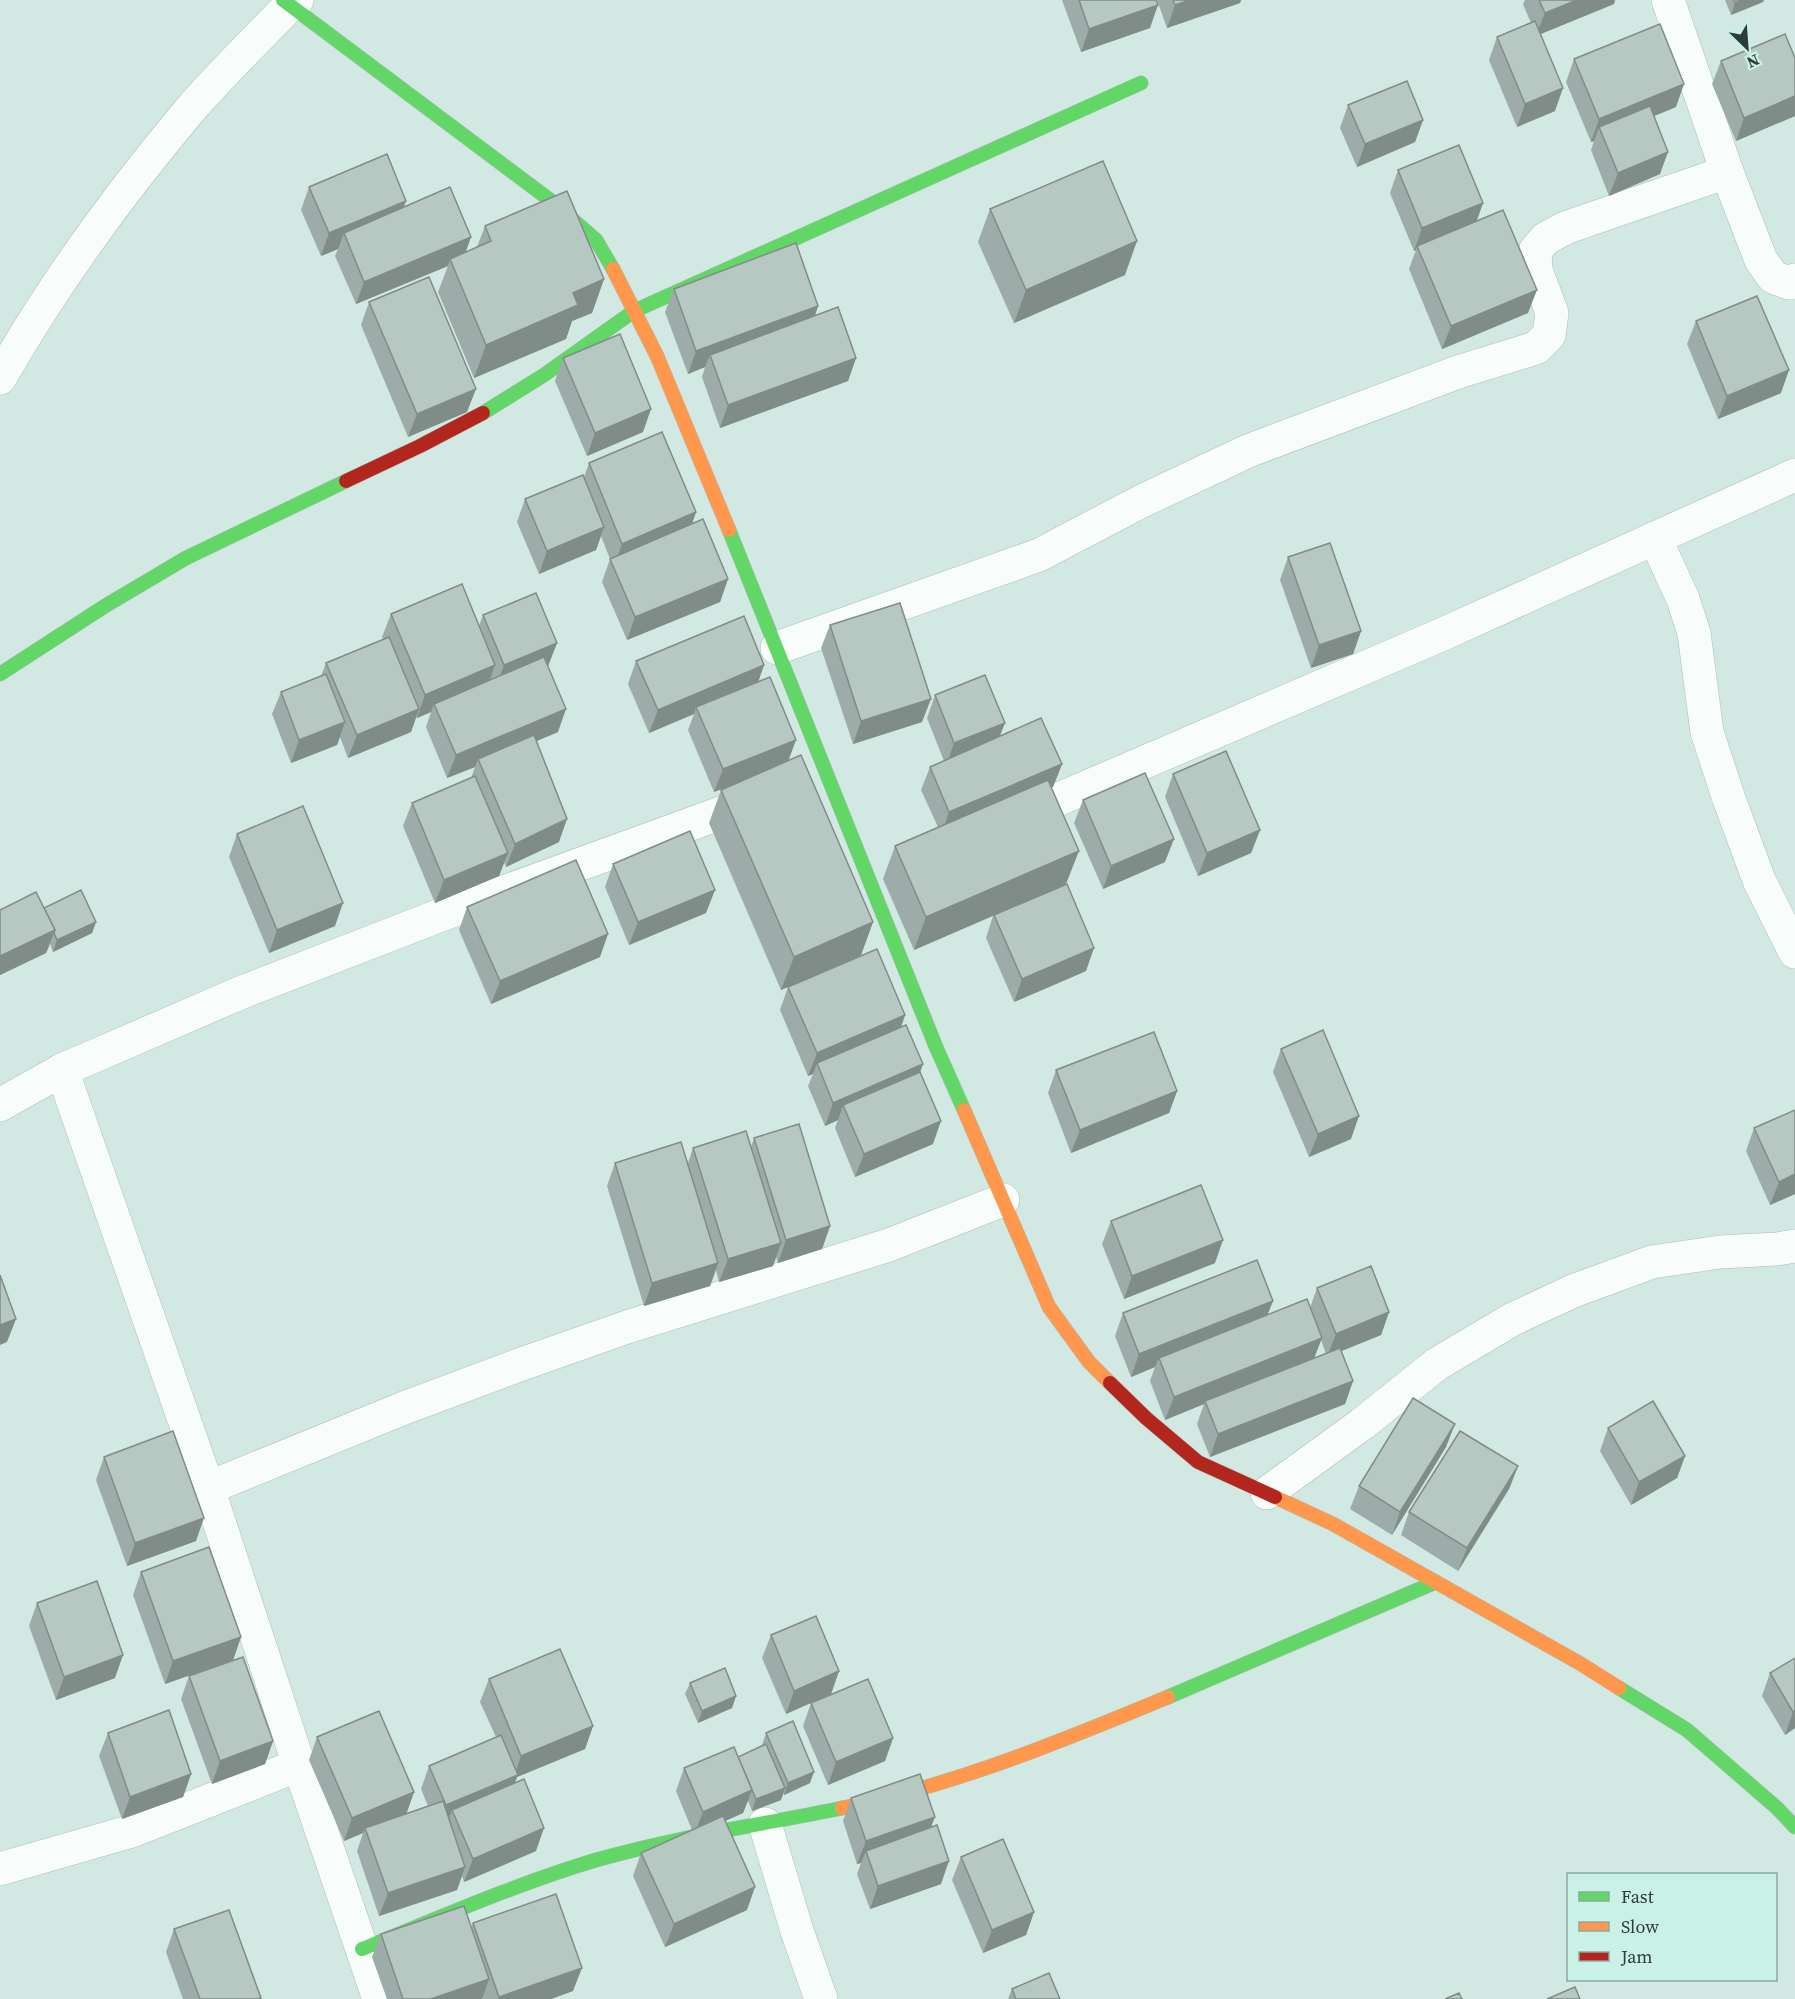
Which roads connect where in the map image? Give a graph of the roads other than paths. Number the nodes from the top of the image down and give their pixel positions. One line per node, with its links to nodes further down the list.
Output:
1 (1668, 0): 4 (street)
2 (290, 2): 6 (street); 7 (street)
3 (1141, 83): 6 (street)
4 (1727, 172): 5 (street); 10 (street)
5 (1795, 280)
6 (634, 310): 10 (street); 11 (street)
7 (0, 378)
8 (1795, 475): 9 (street)
9 (1655, 538): 13 (street); 16 (street)
10 (777, 648): 12 (street)
11 (0, 674)
12 (805, 783): 15 (street); 17 (street)
13 (988, 829)
14 (902, 866): 15 (street)
15 (869, 880): 19 (street)
16 (1795, 952)
17 (62, 1070): 18 (street); 21 (street)
18 (0, 1105)
19 (1003, 1200): 21 (street); 22 (street)
20 (1795, 1246): 22 (street)
21 (208, 1488): 24 (street)
22 (1267, 1493): 23 (street)
23 (1436, 1582): 25 (street); 26 (street)
24 (299, 1765): 27 (street); 28 (street)
25 (1789, 1810)
26 (765, 1824): 28 (street); 30 (street)
27 (0, 1869)
28 (362, 1949): 29 (street)
29 (379, 1999)
30 (821, 1999)

